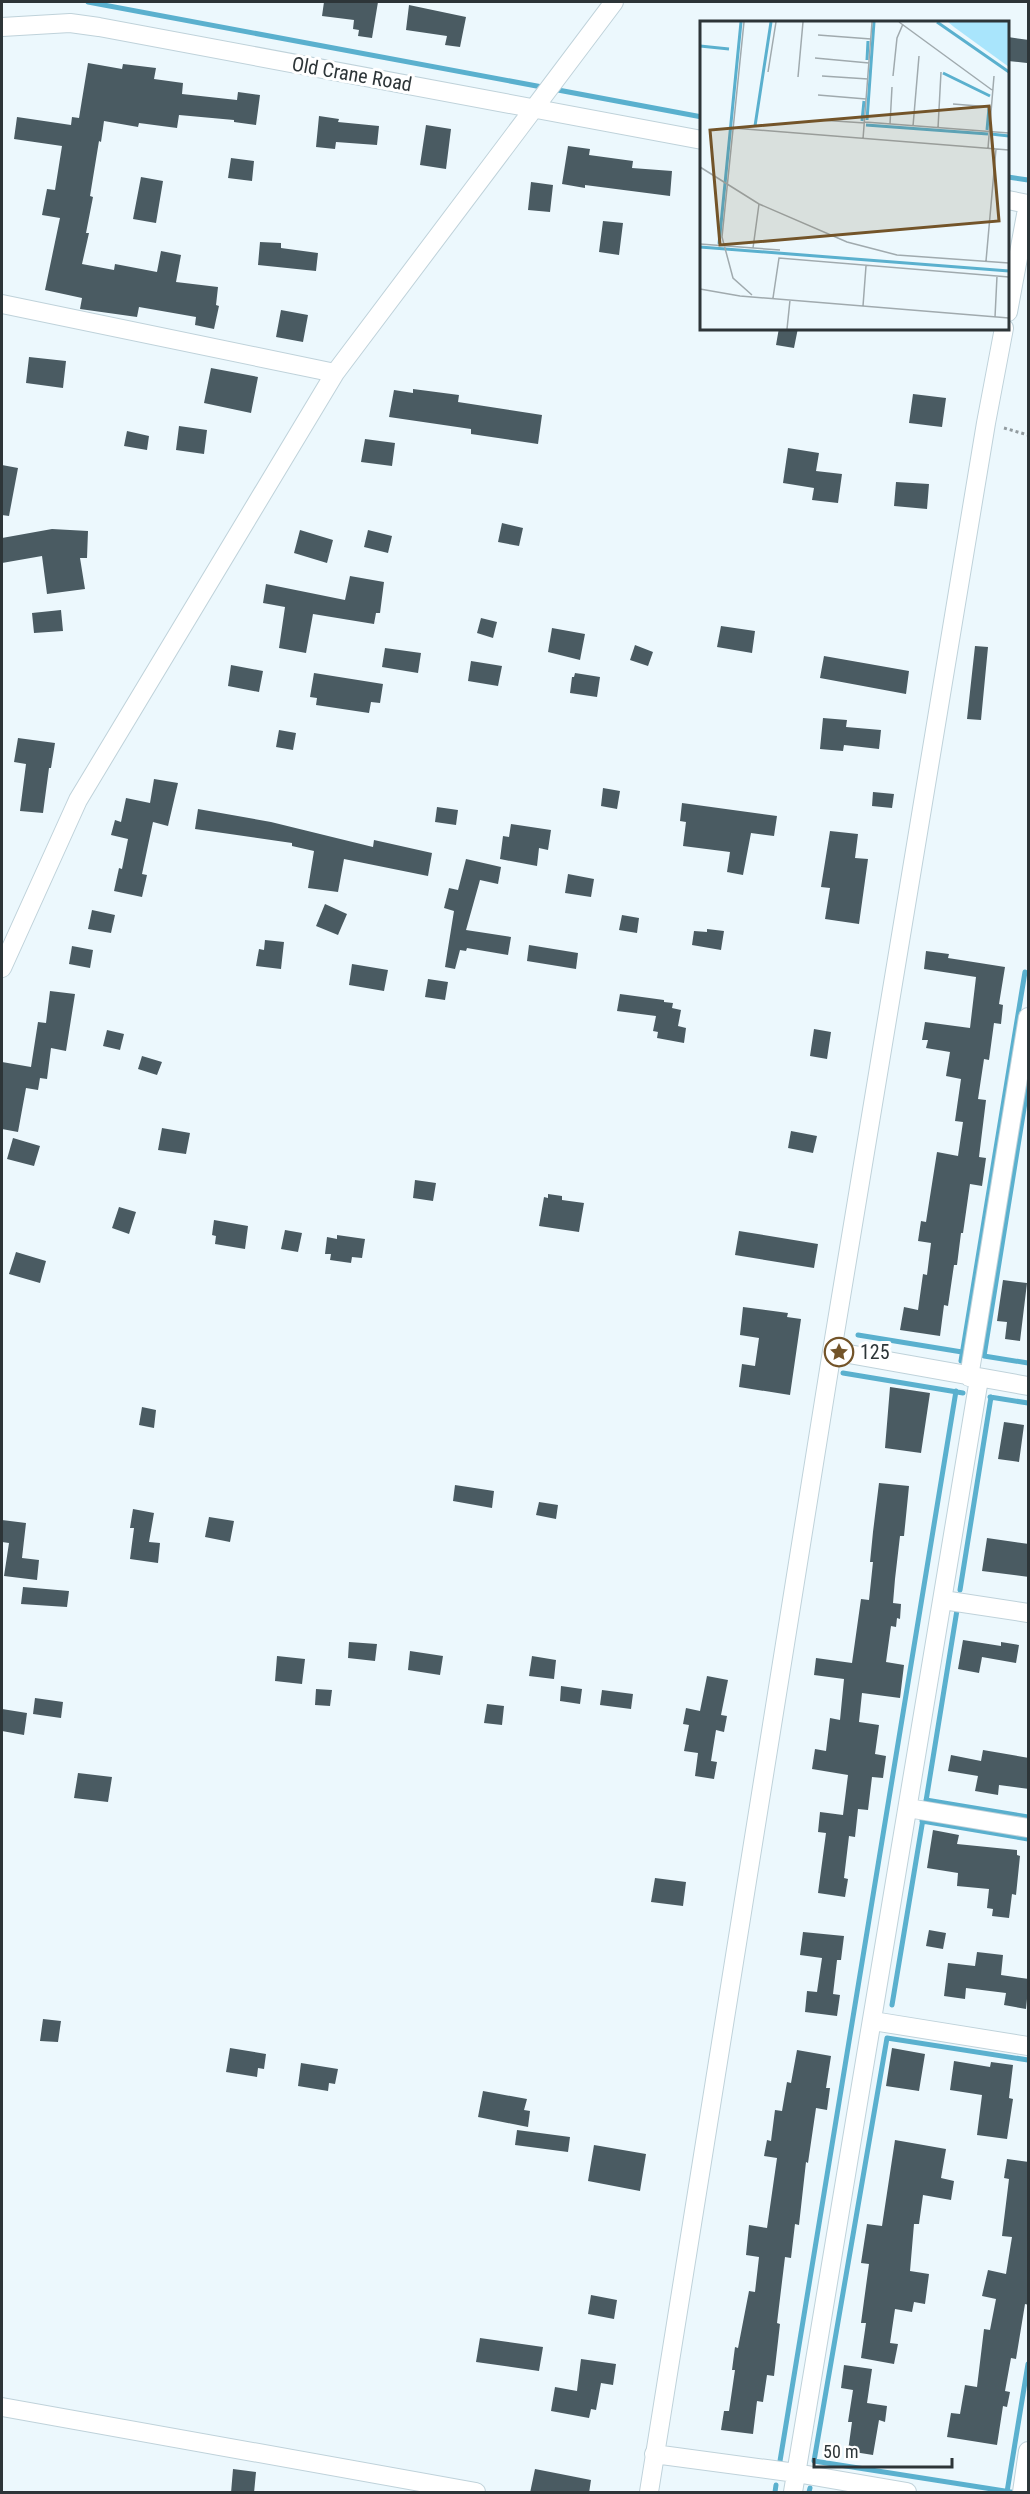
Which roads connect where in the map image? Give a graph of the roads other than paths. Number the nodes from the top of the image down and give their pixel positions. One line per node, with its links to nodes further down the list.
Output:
1 (614, 2): 3 (street)
2 (2, 27): 3 (street, Old Crane Road)
3 (536, 107): 4 (street, Old Crane Road); 10 (street)
4 (700, 140)
5 (1009, 200): 6 (street)
6 (1028, 204): 8 (street)
7 (2, 304): 10 (street)
8 (1009, 307)
9 (1004, 330): 13 (street)
10 (335, 373): 11 (street)
11 (2, 968)
12 (1029, 1017): 14 (street)
13 (832, 1351): 14 (street); 24 (street)
14 (974, 1378): 15 (street); 16 (street)
15 (1029, 1386)
16 (943, 1600): 17 (street); 18 (street)
17 (1029, 1613)
18 (908, 1808): 19 (street); 20 (street)
19 (1029, 1828)
20 (873, 2022): 21 (street); 25 (street)
21 (1029, 2046)
22 (2, 2407): 26 (street)
23 (1029, 2451): 30 (street)
24 (654, 2454): 25 (street); 27 (street)
25 (796, 2473): 28 (street); 29 (street)
26 (476, 2493)
27 (648, 2493)
28 (793, 2493)
29 (907, 2493)
30 (1022, 2493)

